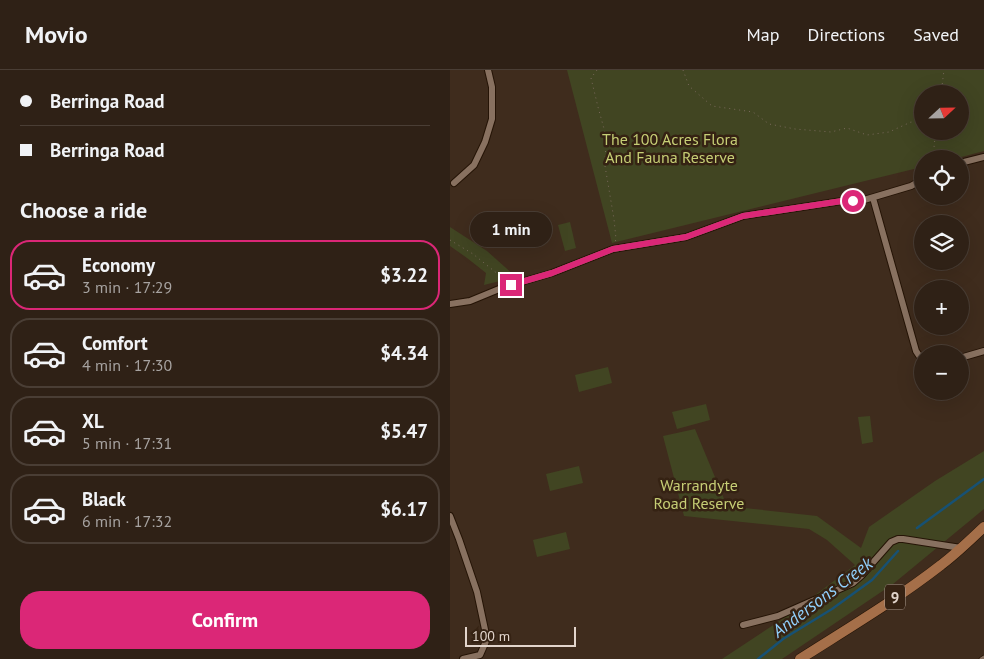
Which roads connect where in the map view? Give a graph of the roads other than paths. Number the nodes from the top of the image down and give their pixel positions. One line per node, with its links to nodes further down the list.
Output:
1 (488, 70): 4 (street)
2 (984, 157): 3 (street)
3 (969, 161)
4 (454, 184)
5 (914, 184): 6 (street)
6 (873, 198): 7 (street); 8 (street)
7 (450, 304)
8 (915, 345)
9 (984, 351): 10 (street)
10 (969, 355)
11 (450, 516): 16 (street)
12 (984, 528): 13 (main road, 9)
13 (961, 548): 14 (street); 17 (main road, 9)
14 (743, 625)
15 (984, 657): 18 (lane)
16 (462, 659)
17 (800, 659)
18 (981, 659)

